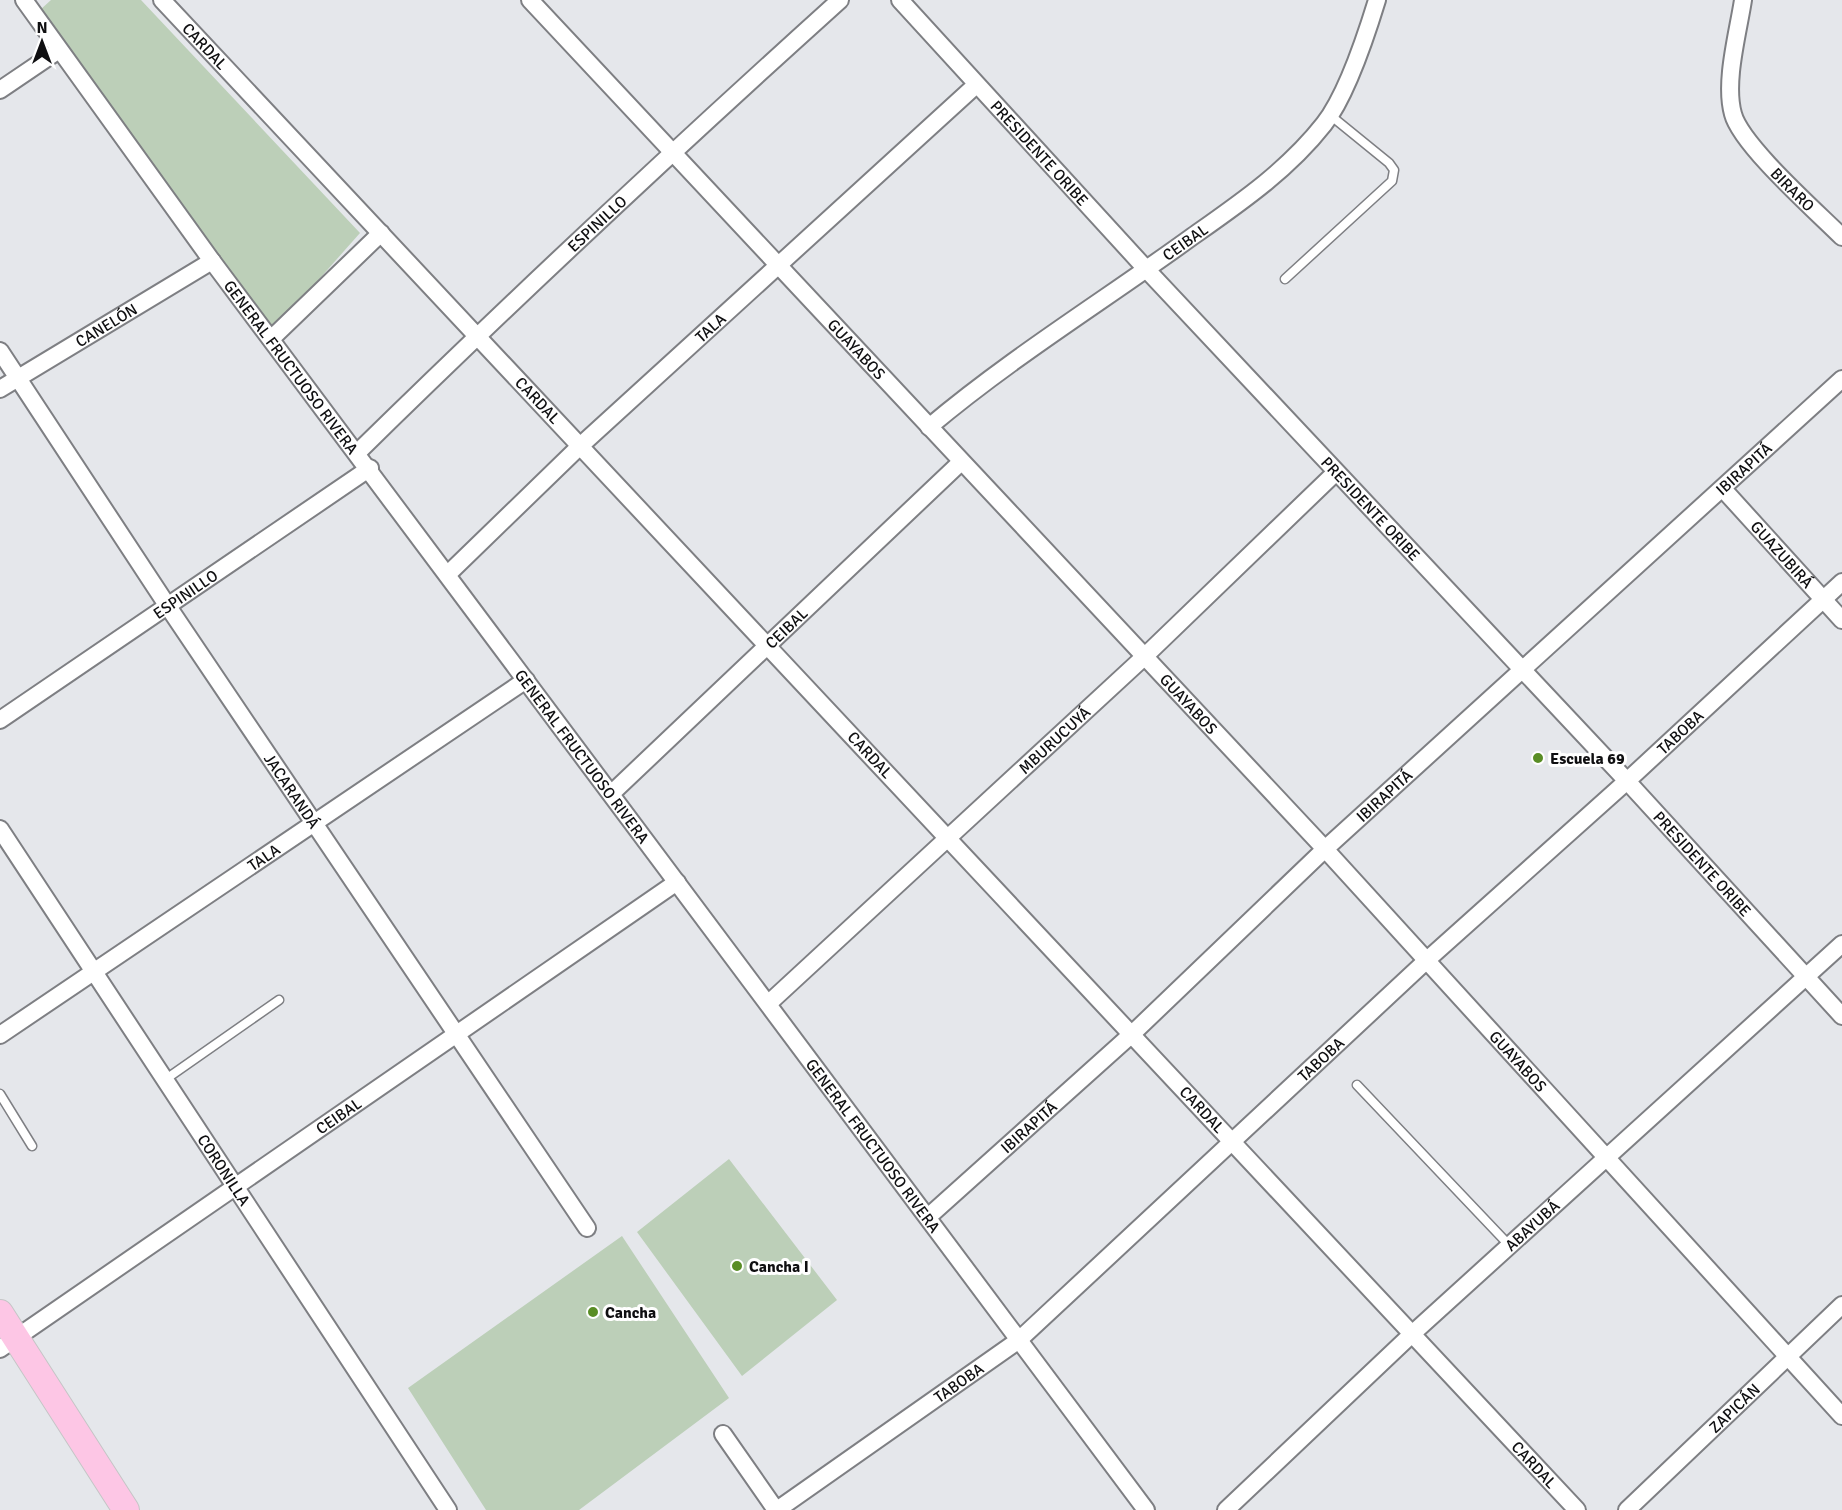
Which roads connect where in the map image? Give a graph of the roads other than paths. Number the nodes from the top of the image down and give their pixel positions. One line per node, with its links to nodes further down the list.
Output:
1 (24, 0): 8 (street, GENERAL FRUCTUOSO RIVERA)
2 (162, 0): 13 (street, CARDAL)
3 (530, 0): 12 (street, GUAYABOS)
4 (840, 0): 12 (street, ESPINILLO)
5 (900, 0): 9 (street, PRESIDENTE ORIBE)
6 (1377, 0): 11 (street, CEIBAL)
7 (1743, 0): 14 (street, BIRARO)
8 (59, 50): 10 (street); 15 (street, GENERAL FRUCTUOSO RIVERA)
9 (976, 85): 16 (street, TALA); 17 (street, PRESIDENTE ORIBE)
10 (0, 90)
11 (1329, 115): 17 (street, CEIBAL); 18 (lane)
12 (671, 152): 16 (street, GUAYABOS); 19 (street, ESPINILLO)
13 (381, 233): 19 (street, CARDAL); 20 (street)
14 (1842, 237)
15 (212, 261): 20 (street, GENERAL FRUCTUOSO RIVERA); 22 (street, CANELÓN)
16 (778, 265): 25 (street, GUAYABOS); 26 (street, TALA)
17 (1147, 270): 25 (street, CEIBAL); 30 (street, PRESIDENTE ORIBE)
18 (1285, 279)
19 (478, 334): 26 (street, CARDAL); 27 (street, ESPINILLO)
20 (271, 339): 27 (street, GENERAL FRUCTUOSO RIVERA)
21 (0, 351): 22 (street, JACARANDÁ)
22 (17, 377): 24 (street, CANELÓN); 35 (street, JACARANDÁ)
23 (1842, 379): 31 (street, IBIRAPITÁ)
24 (0, 388)
25 (929, 427): 28 (street, GUAYABOS)
26 (579, 447): 32 (street, TALA); 37 (street, CARDAL)
27 (357, 453): 29 (street, GENERAL FRUCTUOSO RIVERA)
28 (961, 462): 37 (street, CEIBAL); 38 (street, GUAYABOS)
29 (370, 468): 32 (street, GENERAL FRUCTUOSO RIVERA); 35 (street, ESPINILLO)
30 (1335, 473): 38 (street, MBURUCUYÁ); 39 (street, PRESIDENTE ORIBE)
31 (1723, 489): 34 (street, GUAZUBIRÁ); 39 (street, IBIRAPITÁ)
32 (448, 574): 40 (street, GENERAL FRUCTUOSO RIVERA)
33 (1842, 582): 34 (street, TABOBA)
34 (1823, 599): 36 (street, GUAZUBIRÁ); 42 (street, TABOBA)
35 (167, 605): 41 (street, ESPINILLO); 44 (street, JACARANDÁ)
36 (1842, 620)
37 (769, 645): 43 (street, CEIBAL); 46 (street, CARDAL)
38 (1144, 657): 46 (street, MBURUCUYÁ); 47 (street, GUAYABOS)
39 (1521, 670): 42 (street, PRESIDENTE ORIBE); 47 (street, IBIRAPITÁ)
40 (526, 680): 43 (street, GENERAL FRUCTUOSO RIVERA); 44 (street, TALA)
41 (0, 720)
42 (1627, 781): 50 (street, TABOBA); 52 (street, PRESIDENTE ORIBE)
43 (612, 794): 48 (street, GENERAL FRUCTUOSO RIVERA)
44 (316, 824): 51 (street, TALA); 56 (street, JACARANDÁ)
45 (0, 829): 51 (street, CORONILLA)
46 (949, 838): 54 (street, MBURUCUYÁ); 57 (street, CARDAL)
47 (1325, 849): 50 (street, GUAYABOS); 57 (street, IBIRAPITÁ)
48 (677, 882): 54 (street, GENERAL FRUCTUOSO RIVERA); 56 (street, CEIBAL)
49 (1842, 944): 52 (street, ABAYUBÁ)
50 (1427, 960): 62 (street, TABOBA); 64 (street, GUAYABOS)
51 (95, 971): 58 (street, TALA); 59 (street, CORONILLA)
52 (1806, 978): 55 (street, PRESIDENTE ORIBE); 64 (street, ABAYUBÁ)
53 (279, 1000): 59 (lane)
54 (769, 1003): 66 (street, GENERAL FRUCTUOSO RIVERA)
55 (1842, 1016)
56 (456, 1034): 65 (street, CEIBAL); 67 (street, JACARANDÁ)
57 (1132, 1034): 62 (street, CARDAL); 66 (street, IBIRAPITÁ)
58 (0, 1035)
59 (166, 1079): 65 (street, CORONILLA)
60 (1357, 1085): 68 (lane)
61 (0, 1094): 63 (lane)
62 (1232, 1142): 71 (street, CARDAL); 72 (street, TABOBA)
63 (32, 1146)
64 (1608, 1158): 68 (street, ABAYUBÁ); 74 (street, GUAYABOS)
65 (238, 1187): 73 (street, CEIBAL); 79 (street, CORONILLA)
66 (928, 1217): 72 (street, GENERAL FRUCTUOSO RIVERA)
67 (587, 1228)
68 (1509, 1245): 71 (street, ABAYUBÁ)
69 (1842, 1305): 74 (street, ZAPICÁN)
70 (0, 1313): 73 (main road)
71 (1412, 1334): 82 (street, ABAYUBÁ); 83 (street, CARDAL)
72 (1019, 1340): 80 (street, TABOBA); 81 (street, GENERAL FRUCTUOSO RIVERA)
73 (5, 1343): 77 (main road); 78 (main road)
74 (1787, 1356): 75 (street, GUAYABOS); 84 (street, ZAPICÁN)
75 (1842, 1416)
76 (723, 1434): 80 (street)
77 (110, 1510)
78 (126, 1510)
79 (448, 1510)
80 (776, 1510)
81 (1146, 1510)
82 (1227, 1510)
83 (1577, 1510)
84 (1627, 1510)

